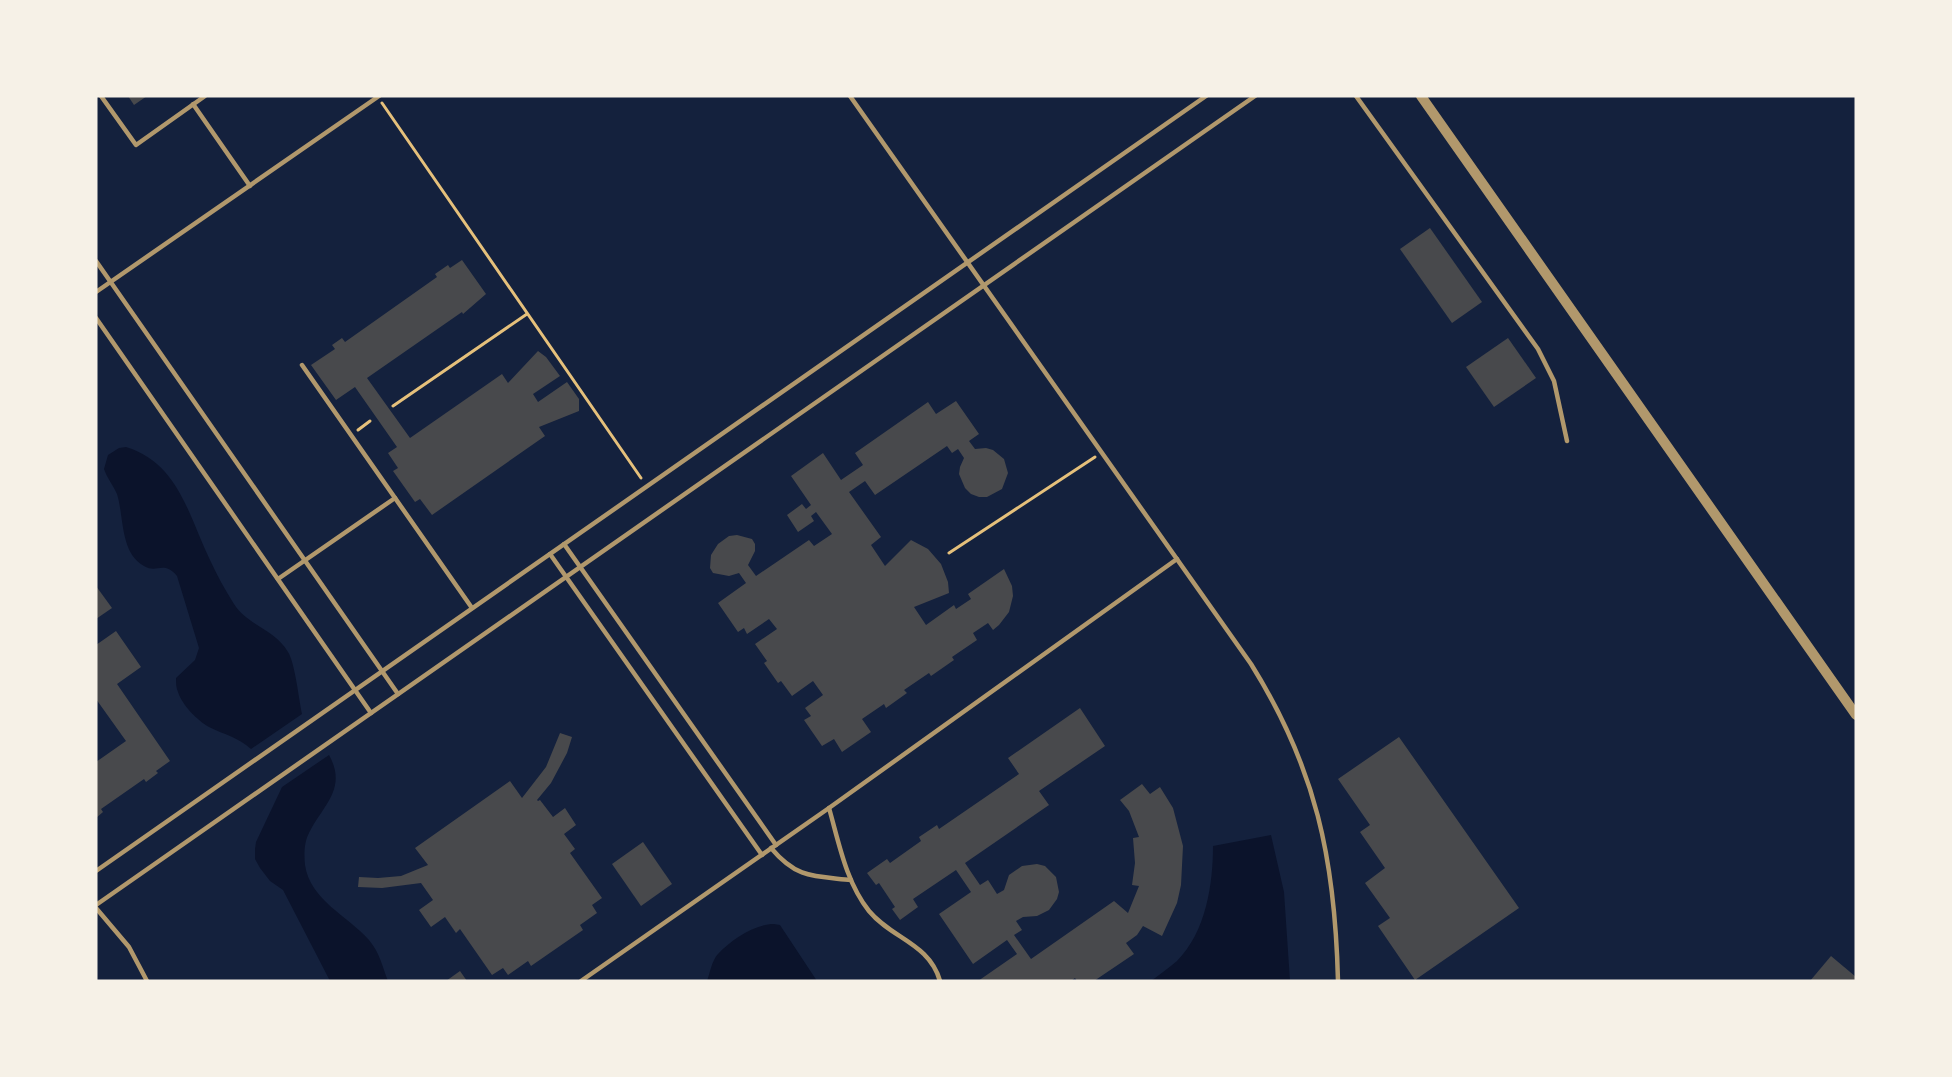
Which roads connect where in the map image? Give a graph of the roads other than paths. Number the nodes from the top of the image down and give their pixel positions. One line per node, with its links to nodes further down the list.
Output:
1 (101, 96): 9 (lane)
2 (205, 96): 9 (lane)
3 (379, 96): 10 (lane)
4 (850, 96): 12 (lane)
5 (1206, 96): 12 (lane)
6 (1255, 96): 14 (lane)
7 (1356, 96): 18 (lane)
8 (1421, 96): 32 (street)
9 (193, 104): 10 (lane)
10 (250, 186): 13 (lane)
11 (96, 261): 13 (lane)
12 (967, 262): 14 (lane); 20 (lane)
13 (111, 282): 15 (lane); 22 (lane)
14 (983, 285): 23 (lane); 24 (lane)
15 (96, 292)
16 (96, 318): 26 (lane)
17 (302, 365): 19 (lane)
18 (1567, 441)
19 (395, 498): 22 (lane); 27 (lane)
20 (564, 544): 21 (lane); 24 (lane)
21 (550, 554): 25 (lane); 27 (lane)
22 (305, 560): 26 (lane); 28 (lane)
23 (1177, 560): 33 (lane); 42 (lane)
24 (580, 567): 25 (lane); 34 (lane)
25 (566, 577): 30 (lane); 35 (lane)
26 (278, 579): 29 (lane)
27 (472, 608): 28 (lane)
28 (382, 671): 29 (lane); 30 (lane)
29 (355, 690): 31 (lane); 36 (lane)
30 (398, 694): 31 (lane)
31 (371, 713): 38 (lane)
32 (1856, 715)
33 (829, 808): 34 (lane); 37 (lane)
34 (773, 847): 35 (lane); 37 (lane)
35 (762, 855): 40 (lane)
36 (96, 871)
37 (851, 880): 41 (lane)
38 (96, 907): 39 (lane)
39 (147, 981)
40 (581, 981)
41 (940, 981)
42 (1338, 981)

